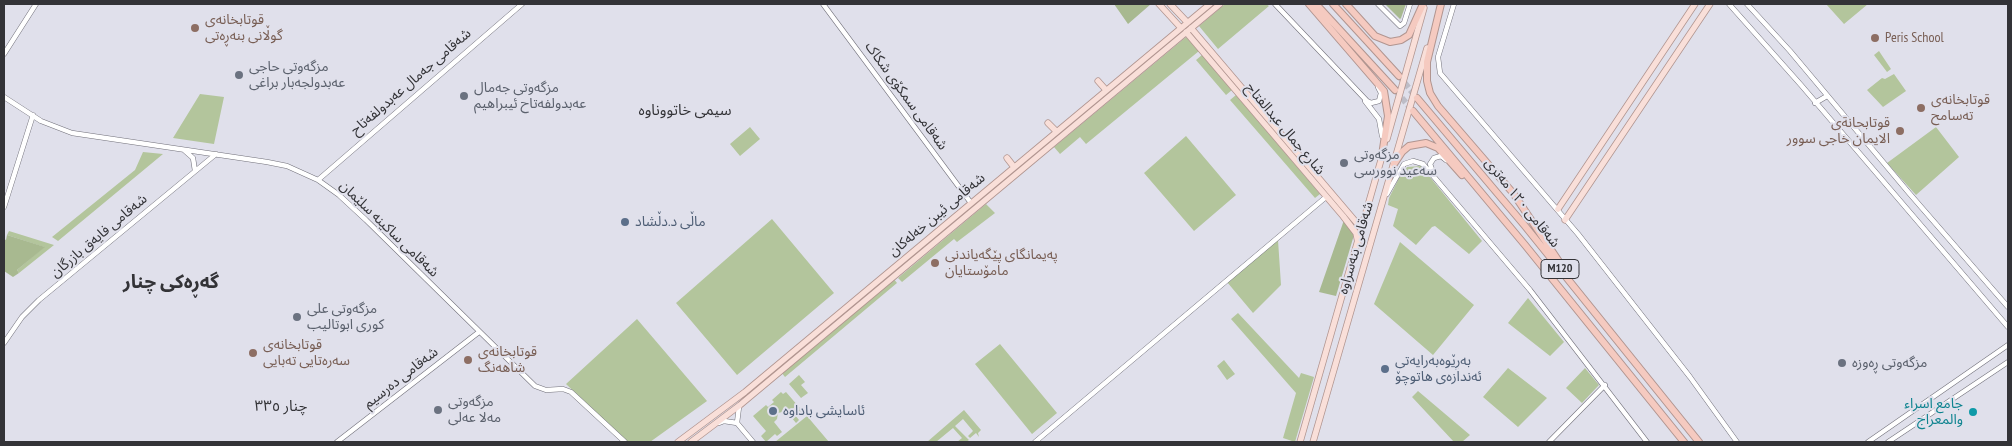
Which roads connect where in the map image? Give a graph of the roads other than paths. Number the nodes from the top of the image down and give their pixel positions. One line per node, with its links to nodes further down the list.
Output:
1 (36, 4): 25 (street)
2 (522, 4): 52 (street, شەقامی جەمال عەبدولفەتاح)
3 (823, 4): 59 (street, شەقامی سمکۆی شکاک)
4 (1159, 4): 23 (main road)
5 (1170, 4): 22 (main road)
6 (1210, 4): 22 (main road, شەقامی ئیبن خەلەکان)
7 (1220, 4): 22 (main road, شەقامی ئیبن خەلەکان)
8 (1275, 4): 29 (street)
9 (1309, 4): 26 (highway)
10 (1316, 4): 31 (highway)
11 (1333, 4): 27 (highway)
12 (1346, 4): 15 (highway)
13 (1378, 4): 14 (street)
14 (1410, 4)
15 (1424, 4): 45 (main road, شەقامی بنەسراوە)
16 (1441, 4): 47 (main road, شەقامی بنەسراوە); 73 (highway)
17 (1454, 4): 62 (street)
18 (1695, 4): 55 (main road)
19 (1710, 4): 60 (main road)
20 (1729, 4): 35 (street)
21 (1747, 4): 32 (street)
22 (1189, 25): 23 (main road, شەقامی ئیبن خەلەکان); 24 (main road, شەقامی ئیبن خەلەکان); 42 (main road, شارع جمال عبدالفتاح)
23 (1181, 28): 30 (main road, شەقامی ئیبن خەلەکان)
24 (1186, 32): 39 (main road, شەقامی ئیبن خەلەکان); 42 (main road, شارع جمال عبدالفتاح)
25 (4, 54)
26 (1358, 60): 29 (street); 45 (highway)
27 (1399, 76)
28 (1098, 81): 30 (main road)
29 (1353, 87): 50 (street)
30 (1106, 90): 37 (main road, شەقامی ئیبن خەلەکان)
31 (1395, 90)
32 (1827, 96): 35 (street); 54 (street)
33 (4, 97): 38 (street, شەقامی ساکینە سلێمان)
34 (1417, 98): 73 (highway, شەقامی ١٢٠ مەتری / M120)
35 (1815, 103): 58 (street)
36 (1413, 111): 75 (highway, شەقامی ١٢٠ مەتری / M120)
37 (1076, 115): 39 (main road); 41 (main road, شەقامی ئیبن خەلەکان)
38 (33, 116): 43 (street, شەقامی ساکینە سلێمان); 61 (street)
39 (1080, 121): 67 (main road, شەقامی ئیبن خەلەکان)
40 (1048, 123): 41 (main road)
41 (1056, 131): 48 (main road, شەقامی ئیبن خەلەکان)
42 (1274, 131): 56 (main road, شارع جمال عبدالفتاح); 65 (main road, شارع جمال عبدالفتاح)
43 (181, 149): 44 (street, شەقامی ساکینە سلێمان); 49 (street)
44 (216, 154): 49 (street, شەقامی فایەق بازرگان); 52 (street, شەقامی ساکینە سلێمان)
45 (1382, 155): 50 (main road, شەقامی بنەسراوە)
46 (1007, 158): 48 (main road)
47 (1394, 164): 51 (highway); 57 (main road, شەقامی بنەسراوە)
48 (1014, 167): 59 (main road, شەقامی ئیبن خەلەکان)
49 (195, 171): 78 (street, شەقامی فایەق بازرگان)
50 (1378, 172): 63 (main road, شەقامی بنەسراوە)
51 (1462, 176): 53 (street); 75 (highway)
52 (318, 180): 77 (street, شەقامی ساکینە سلێمان)
53 (1443, 185): 57 (street); 81 (street)
54 (1909, 193): 58 (street); 74 (street)
55 (1566, 196): 60 (main road); 62 (main road)
56 (1326, 197): 66 (main road, شارع جمال عبدالفتاح); 95 (street)
57 (1383, 201): 71 (main road, شەقامی بنەسراوە)
58 (1900, 202): 76 (street)
59 (971, 203): 67 (main road, شەقامی ئیبن خەلەکان)
60 (1577, 203): 64 (main road)
61 (4, 207)
62 (1558, 209): 64 (street)
63 (1366, 214): 65 (main road); 69 (main road, شەقامی بنەسراوە)
64 (1565, 220): 102 (street)
65 (1358, 224): 66 (main road)
66 (1353, 230): 69 (main road, شارع جمال عبدالفتاح)
67 (933, 238): 68 (main road, شەقامی ئیبن خەلەکان); 70 (main road, شەقامی ئیبن خەلەکان)
68 (924, 242): 70 (main road); 82 (main road, شەقامی ئیبن خەلەکان)
69 (1358, 246): 72 (main road, شەقامی بنەسراوە)
70 (929, 247): 82 (main road, شەقامی ئیبن خەلەکان)
71 (1362, 272): 72 (main road); 97 (main road, شەقامی بنەسراوە)
72 (1346, 285): 96 (main road, شەقامی بنەسراوە)
73 (1585, 300): 101 (highway, شەقامی ١٢٠ مەتری / M120)
74 (2008, 307)
75 (1588, 322): 100 (highway, شەقامی ١٢٠ مەتری / M120)
76 (2008, 327)
77 (479, 332): 90 (street, شەقامی دەرسیم); 91 (street, شەقامی ساکینە سلێمان)
78 (4, 343)
79 (2008, 346): 84 (street)
80 (2008, 362): 85 (street)
81 (1605, 385): 98 (street); 99 (street)
82 (747, 394): 83 (main road, شەقامی ئیبن خەلەکان); 88 (main road, شەقامی ئیبن خەلەکان)
83 (740, 405): 86 (street); 87 (main road, شەقامی ئیبن خەلەکان)
84 (1915, 410): 85 (street); 103 (street)
85 (1922, 420): 104 (street)
86 (736, 422): 87 (street); 94 (street)
87 (715, 425): 89 (main road, شەقامی ئیبن خەلەکان)
88 (695, 430): 89 (main road); 92 (main road, شەقامی ئیبن خەلەکان)
89 (699, 436): 93 (main road, شەقامی ئیبن خەلەکان)
90 (337, 442)
91 (624, 442)
92 (678, 442)
93 (691, 442)
94 (753, 442)
95 (1035, 442)
96 (1300, 442)
97 (1313, 442)
98 (1549, 442)
99 (1648, 442)
100 (1684, 442)
101 (1699, 442)
102 (1737, 442)
103 (1868, 442)
104 (1888, 442)

